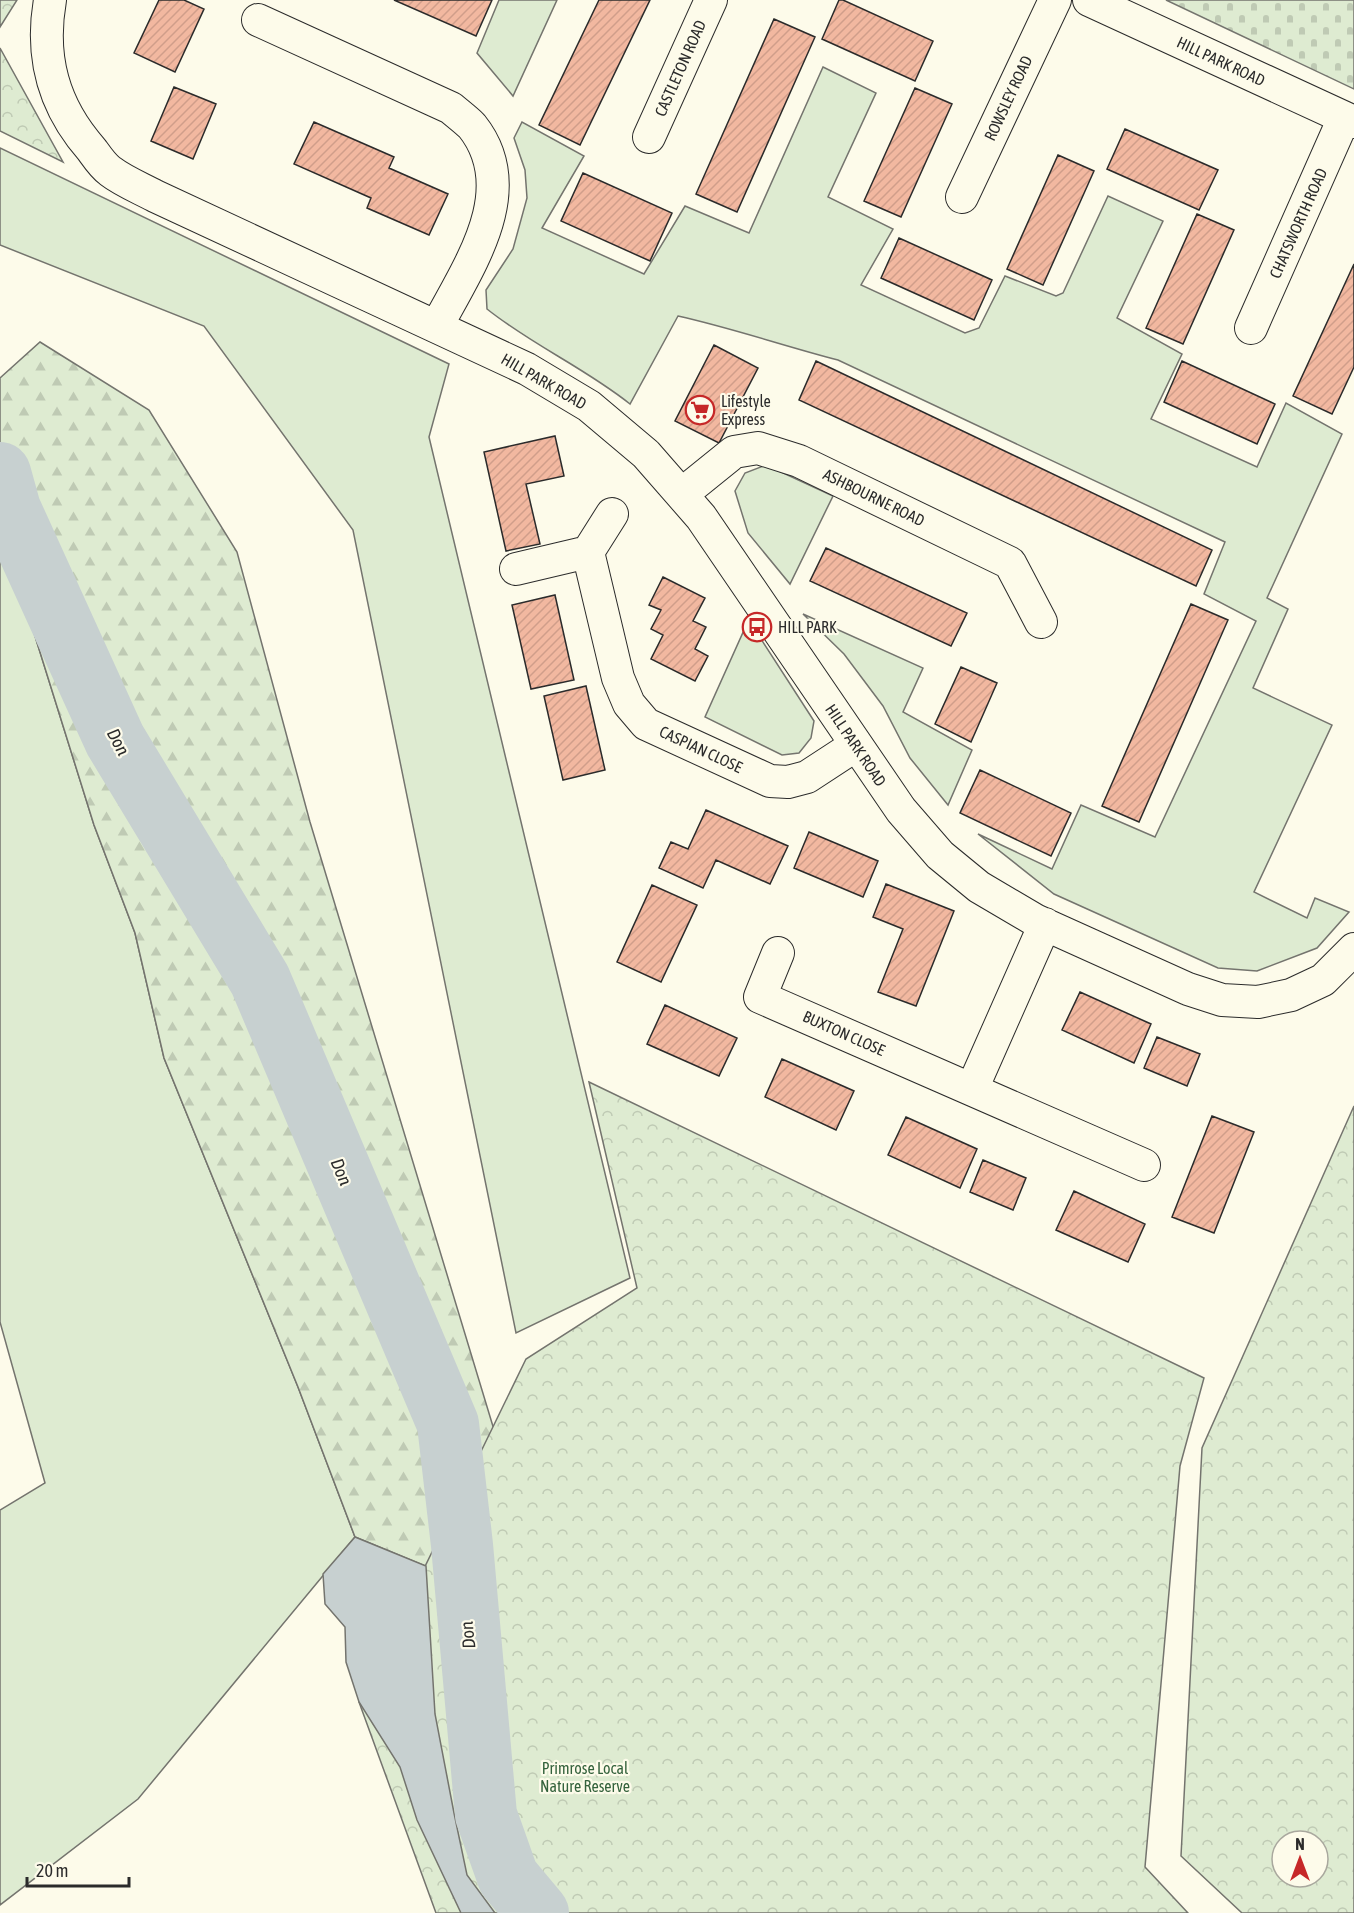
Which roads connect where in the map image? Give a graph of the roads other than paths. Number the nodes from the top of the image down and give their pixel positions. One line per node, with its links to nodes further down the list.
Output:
1 (50, 0): 9 (street, HILL PARK ROAD)
2 (711, 0): 7 (street, CASTLETON ROAD)
3 (1054, 0): 8 (street, ROWSLEY ROAD)
4 (1089, 0): 6 (street, HILL PARK ROAD)
5 (258, 20): 9 (street)
6 (1349, 120): 10 (street, CHATSWORTH ROAD)
7 (649, 137)
8 (962, 197)
9 (437, 326): 11 (street, HILL PARK ROAD)
10 (1251, 328)
11 (682, 494): 15 (street, ASHBOURNE ROAD); 16 (street, HILL PARK ROAD)
12 (612, 514): 13 (street)
13 (588, 552): 14 (street); 16 (street, CASPIAN CLOSE)
14 (516, 569)
15 (1041, 622)
16 (856, 745): 17 (street, HILL PARK ROAD)
17 (1045, 924): 18 (street, HILL PARK ROAD); 20 (street)
18 (1354, 949)
19 (778, 953): 20 (street, BUXTON CLOSE)
20 (972, 1089): 21 (street, BUXTON CLOSE)
21 (1144, 1165)

